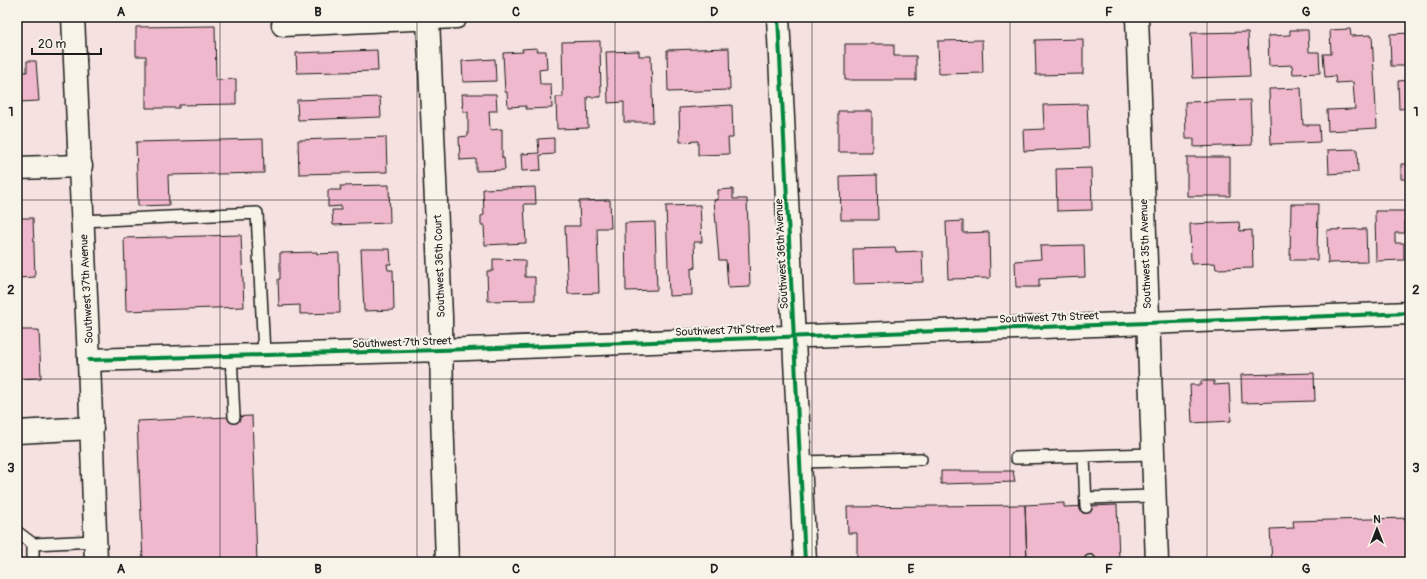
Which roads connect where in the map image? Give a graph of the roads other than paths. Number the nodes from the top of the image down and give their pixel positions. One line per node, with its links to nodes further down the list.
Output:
1 (73, 17): 7 (street, Southwest 37th Avenue)
2 (456, 17): 5 (street)
3 (778, 17): 12 (street, Southwest 36th Avenue)
4 (1137, 17): 11 (street, Southwest 35th Avenue)
5 (428, 18): 6 (street); 13 (street, Southwest 36th Court)
6 (283, 25)
7 (80, 166): 8 (street); 9 (street, Southwest 37th Avenue)
8 (17, 168)
9 (82, 221): 14 (lane); 16 (street, Southwest 37th Avenue)
10 (1410, 313): 11 (street, Southwest 7th Street)
11 (1148, 322): 12 (street, Southwest 7th Street); 20 (street, Southwest 35th Avenue)
12 (794, 336): 13 (street, Southwest 7th Street); 24 (street, Southwest 36th Avenue)
13 (441, 350): 14 (street, Southwest 7th Street); 30 (street, Southwest 36th Court)
14 (264, 354): 15 (street, Southwest 7th Street)
15 (231, 355): 16 (street, Southwest 7th Street); 17 (lane)
16 (89, 360): 18 (street, Southwest 37th Avenue)
17 (234, 417)
18 (92, 428): 19 (street); 28 (street, Southwest 37th Avenue)
19 (17, 432)
20 (1152, 454): 21 (lane); 25 (street, Southwest 35th Avenue)
21 (1084, 456): 22 (lane); 25 (lane)
22 (1016, 458)
23 (921, 459): 24 (lane)
24 (801, 462): 31 (street, Southwest 36th Avenue)
25 (1154, 496): 32 (street, Southwest 35th Avenue)
26 (17, 532): 27 (lane)
27 (33, 544): 28 (lane); 29 (lane)
28 (96, 552)
29 (33, 562)
30 (447, 562)
31 (806, 562)
32 (1157, 562)

